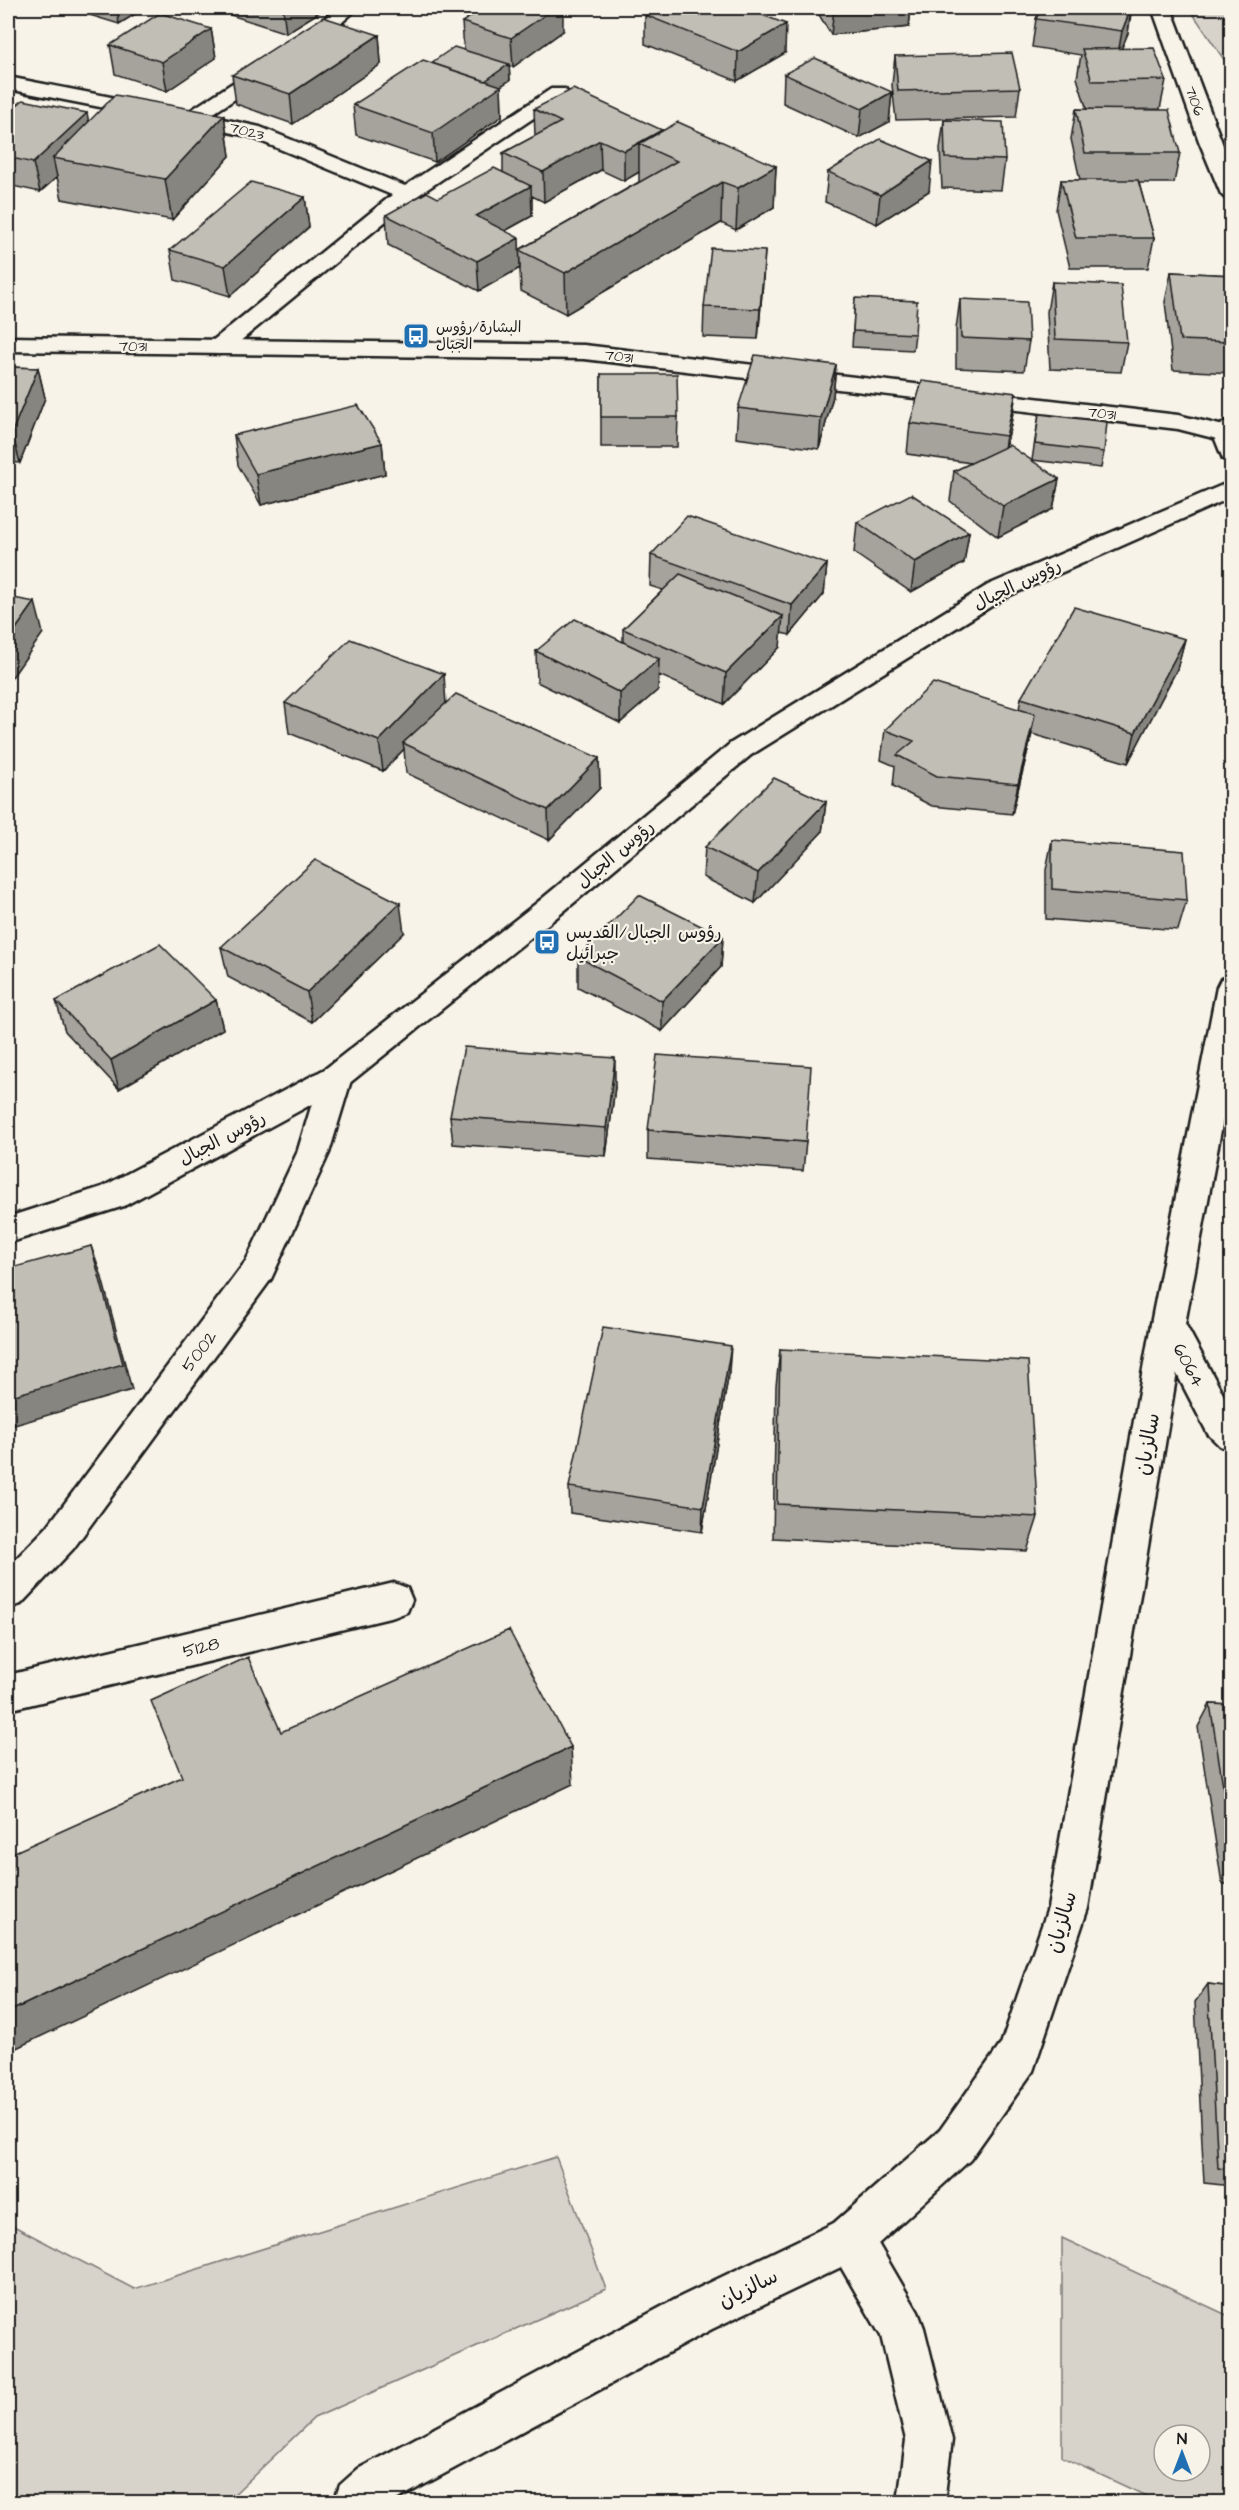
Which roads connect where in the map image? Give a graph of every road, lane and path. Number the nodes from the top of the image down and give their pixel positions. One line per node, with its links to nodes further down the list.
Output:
1 (348, 8): 5 (street)
2 (1161, 8): 7 (street, 7106)
3 (8, 83): 5 (street, 7023)
4 (558, 93): 6 (street)
5 (191, 118): 6 (street, 7023)
6 (407, 194): 9 (street)
7 (1232, 194)
8 (8, 344): 9 (street, 7031)
9 (219, 347): 10 (street, 7031)
10 (1229, 438)
11 (1232, 489): 13 (street, رؤوس الجبال)
12 (1232, 987): 15 (street, سالزيان)
13 (336, 1077): 14 (street, رؤوس الجبال); 17 (street, 5002)
14 (8, 1230)
15 (1168, 1323): 16 (street, 6064); 22 (street, سالزيان)
16 (1232, 1435)
17 (60, 1538): 18 (street); 19 (street, 5002)
18 (8, 1556)
19 (8, 1592)
20 (394, 1600): 21 (street, 5128)
21 (8, 1693)
22 (850, 2240): 23 (street, سالزيان); 24 (street)
23 (357, 2502)
24 (921, 2502)

